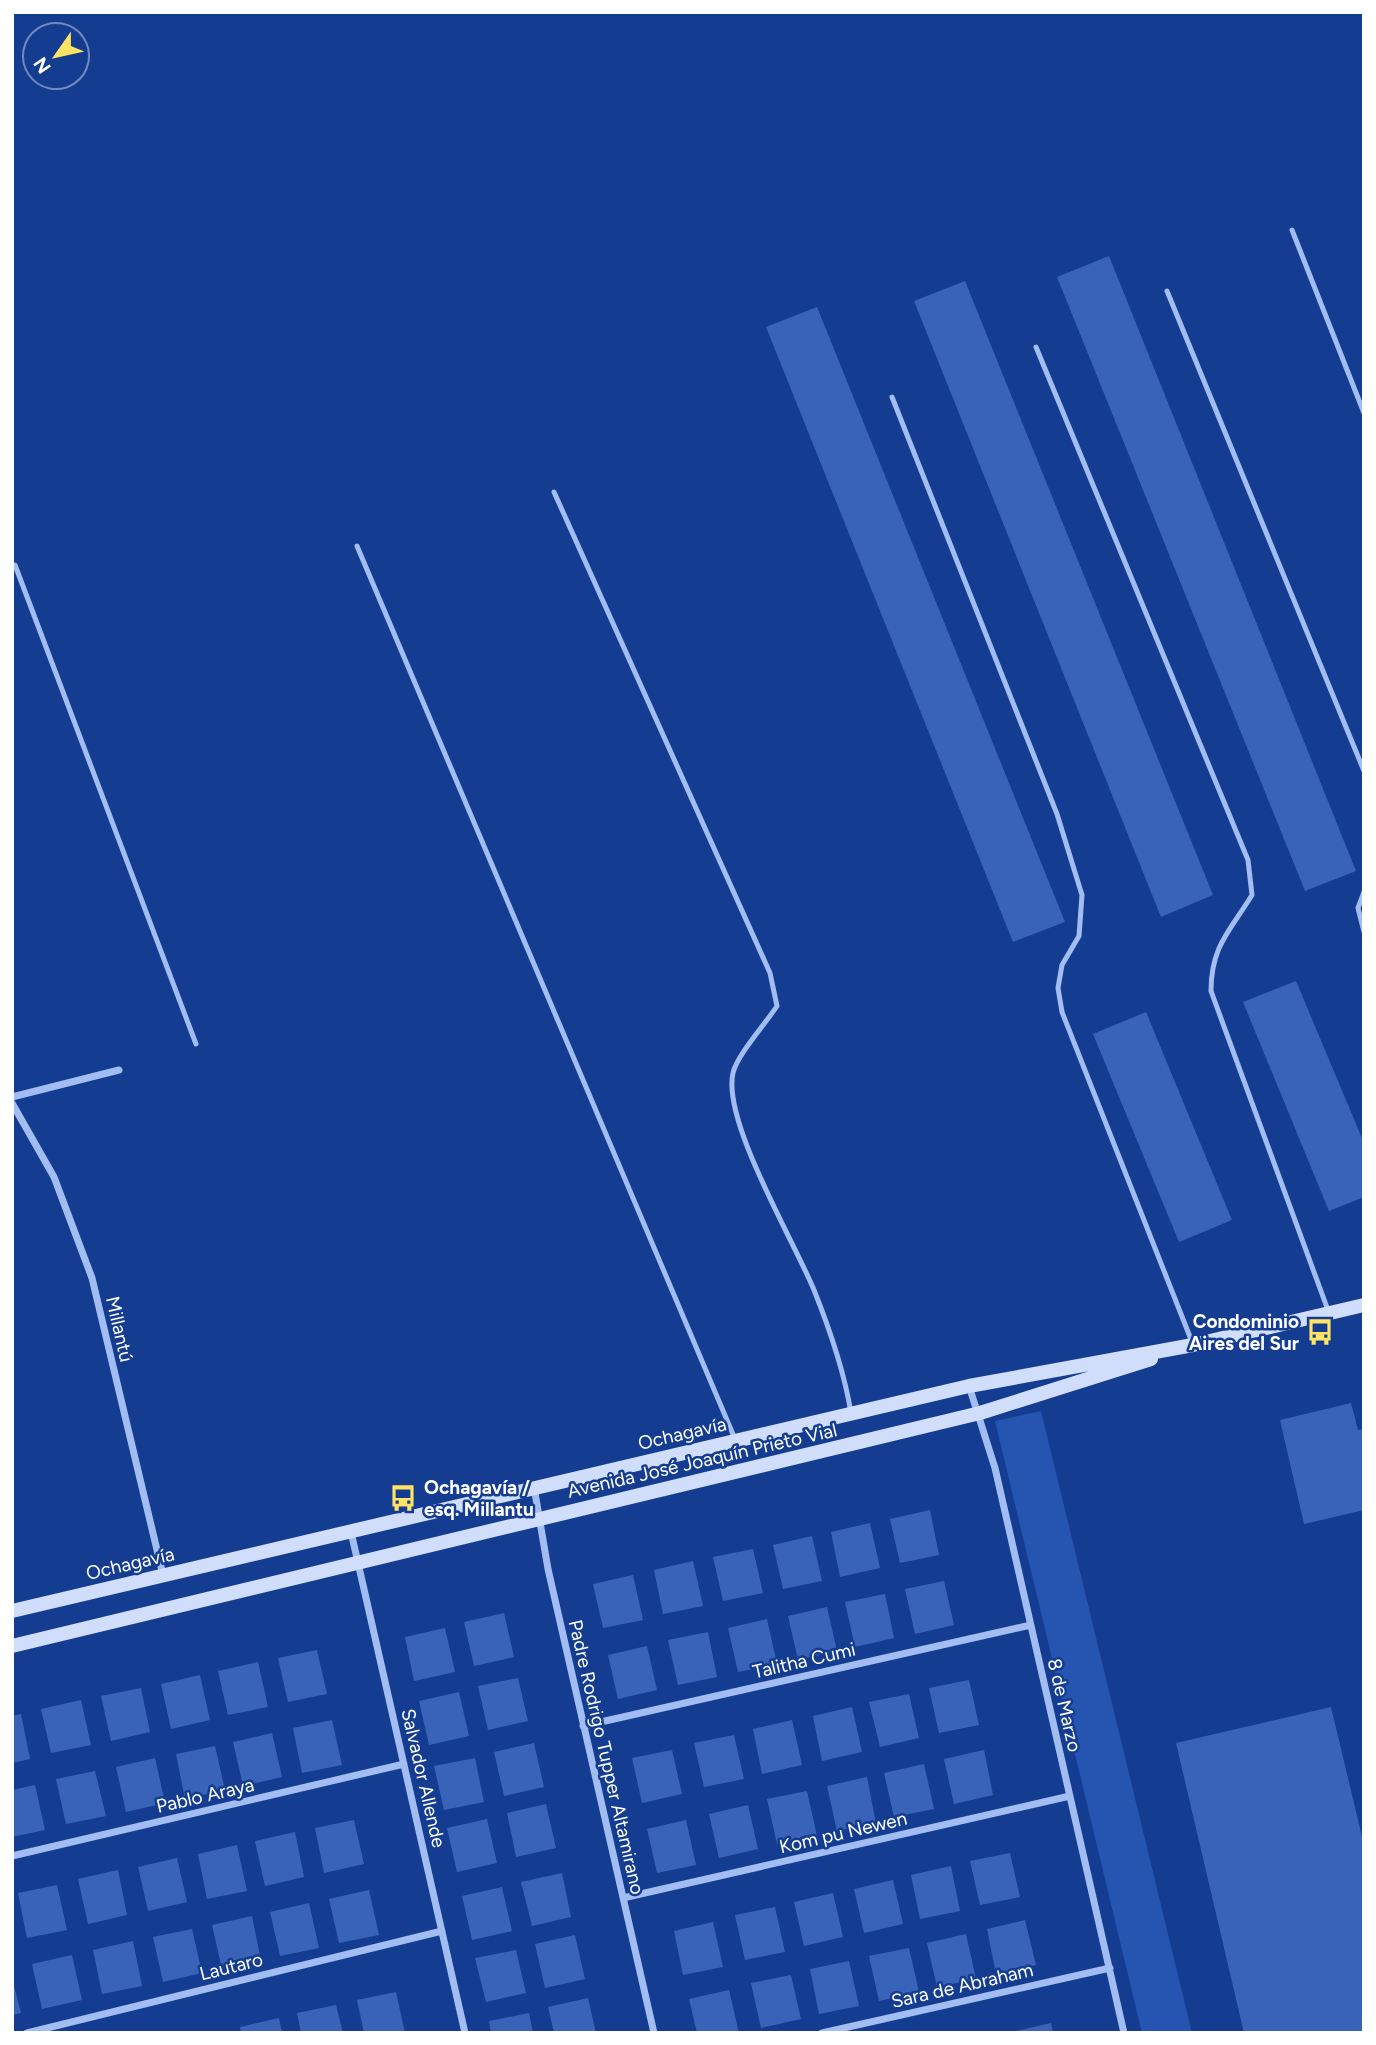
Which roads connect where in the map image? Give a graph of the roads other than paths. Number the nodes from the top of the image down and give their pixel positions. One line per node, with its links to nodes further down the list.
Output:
1 (1292, 230): 5 (lane)
2 (1167, 291): 9 (lane)
3 (1036, 347): 17 (lane)
4 (891, 397): 18 (lane)
5 (1364, 413)
6 (554, 492): 20 (lane)
7 (357, 546): 22 (lane)
8 (12, 565): 12 (lane)
9 (1364, 771)
10 (1364, 892): 11 (lane)
11 (1364, 932)
12 (196, 1044)
13 (119, 1070): 14 (street)
14 (12, 1097)
15 (12, 1103): 27 (street, Millantú)
16 (1364, 1305): 17 (main road, Ochagavía)
17 (1329, 1313): 18 (main road, Ochagavía)
18 (1193, 1345): 19 (main road, Ochagavía); 21 (main road, Avenida José Joaquín Prieto Vial)
19 (969, 1386): 20 (main road, Ochagavía); 21 (street, 8 de Marzo)
20 (851, 1413): 22 (main road, Ochagavía)
21 (980, 1413): 24 (main road, Avenida José Joaquín Prieto Vial); 29 (street, 8 de Marzo)
22 (736, 1440): 23 (main road, Ochagavía)
23 (534, 1487): 24 (street, Padre Rodrigo Tupper Altamirano); 25 (main road, Ochagavía)
24 (541, 1519): 26 (main road, Avenida José Joaquín Prieto Vial); 31 (street, Padre Rodrigo Tupper Altamirano)
25 (350, 1531): 26 (street, Salvador Allende); 27 (main road, Ochagavía)
26 (358, 1563): 30 (main road, Avenida José Joaquín Prieto Vial); 32 (street, Salvador Allende)
27 (163, 1575): 28 (main road, Ochagavía)
28 (12, 1611)
29 (1031, 1625): 31 (street, Talitha Cumi); 33 (street, 8 de Marzo)
30 (12, 1646)
31 (583, 1726): 35 (street, Padre Rodrigo Tupper Altamirano)
32 (404, 1764): 34 (street, Pablo Araya); 36 (street, Salvador Allende)
33 (1070, 1796): 35 (street, Kom pu Newen); 37 (street, 8 de Marzo)
34 (12, 1857)
35 (623, 1898): 40 (street, Padre Rodrigo Tupper Altamirano)
36 (442, 1931): 38 (street, Lautaro); 39 (street, Salvador Allende)
37 (1110, 1968): 41 (street, Sara de Abraham); 42 (street, 8 de Marzo)
38 (27, 2033)
39 (465, 2033)
40 (654, 2033)
41 (822, 2033)
42 (1125, 2033)

